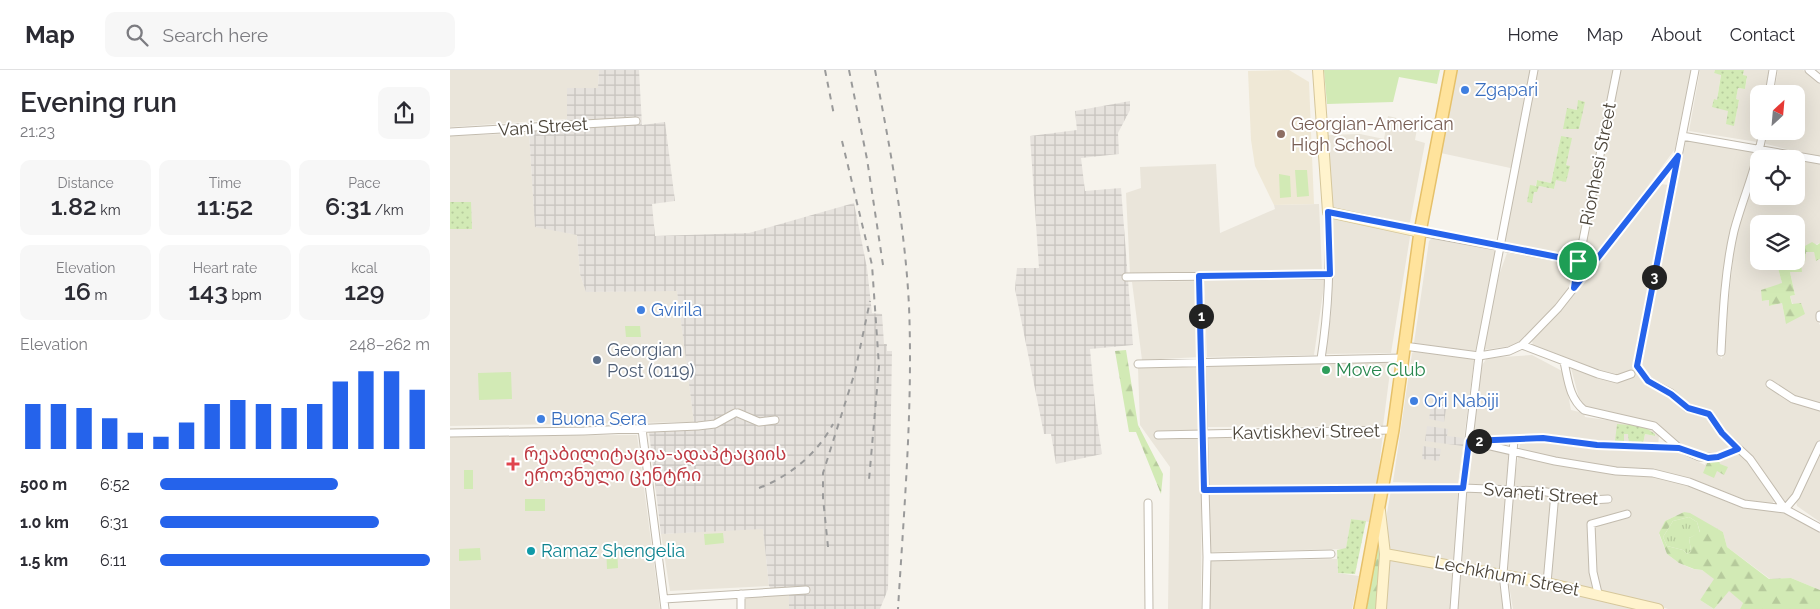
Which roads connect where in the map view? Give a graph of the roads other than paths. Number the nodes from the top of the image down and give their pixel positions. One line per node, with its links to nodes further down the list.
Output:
1 (1318, 70): 17 (street)
2 (1451, 70): 18 (main road)
3 (1534, 70): 19 (street)
4 (1617, 70): 20 (street, Rionhesi Street)
5 (1695, 70): 12 (street)
6 (1773, 70): 9 (street)
7 (1809, 70): 8 (street)
8 (1820, 79)
9 (1770, 85)
10 (636, 121): 11 (street, Vani Street)
11 (450, 132)
12 (1682, 136): 14 (street); 15 (street)
13 (1761, 140): 14 (street)
14 (1760, 148): 16 (street); 27 (street)
15 (1678, 156): 24 (street); 47 (street)
16 (1820, 160)
17 (1328, 212): 18 (street); 21 (street)
18 (1420, 232): 19 (street); 26 (main road)
19 (1501, 247): 20 (street); 28 (street)
20 (1578, 261): 24 (street, Rionhesi Street)
21 (1330, 274): 22 (street); 30 (street)
22 (1199, 276): 23 (street); 31 (street)
23 (1126, 277)
24 (1574, 288): 25 (street)
25 (1522, 345): 28 (street); 32 (street)
26 (1404, 346): 28 (street); 29 (main road)
27 (1721, 352)
28 (1479, 356): 44 (street)
29 (1402, 358): 30 (street); 39 (main road)
30 (1321, 359): 31 (street)
31 (1202, 361): 33 (street); 41 (street)
32 (1564, 362): 34 (street); 46 (street)
33 (1138, 364)
34 (1630, 374)
35 (1770, 384): 36 (street)
36 (1820, 407)
37 (775, 420): 38 (street)
38 (642, 429): 40 (street); 69 (street)
39 (1394, 430): 41 (street, Kavtiskhevi Street); 49 (main road)
40 (450, 433)
41 (1204, 433): 42 (street, Kavtiskhevi Street); 52 (street)
42 (1158, 435)
43 (1514, 440): 44 (street); 46 (street); 48 (street)
44 (1469, 441): 48 (street); 50 (street)
45 (1820, 445): 56 (street)
46 (1679, 448): 47 (street)
47 (1738, 449): 56 (street)
48 (1514, 452): 51 (street); 56 (street)
49 (1384, 487): 50 (street, Svaneti Street); 52 (street, Svaneti Street); 57 (main road)
50 (1463, 488): 51 (street, Svaneti Street); 63 (street)
51 (1509, 489): 53 (street, Svaneti Street); 64 (street)
52 (1204, 490): 62 (street)
53 (1554, 493): 54 (street, Svaneti Street); 65 (street)
54 (1608, 499)
55 (1148, 503): 72 (street)
56 (1785, 509): 59 (street)
57 (1380, 510): 61 (street); 74 (main road)
58 (1627, 514): 67 (street)
59 (1820, 528)
60 (1331, 554): 62 (street)
61 (1385, 554): 63 (street, Lechkhumi Street); 75 (street)
62 (1207, 557): 73 (street)
63 (1458, 566): 64 (street, Lechkhumi Street); 76 (street)
64 (1503, 574): 65 (street, Lechkhumi Street); 77 (street)
65 (1547, 583): 67 (street, Lechkhumi Street)
66 (806, 590): 68 (street)
67 (1598, 593): 78 (street, Lechkhumi Street)
68 (741, 594): 69 (street); 71 (street)
69 (664, 599): 70 (street)
70 (665, 609)
71 (741, 609)
72 (1149, 609)
73 (1206, 609)
74 (1360, 609)
75 (1380, 609)
76 (1454, 609)
77 (1507, 609)
78 (1658, 609)

